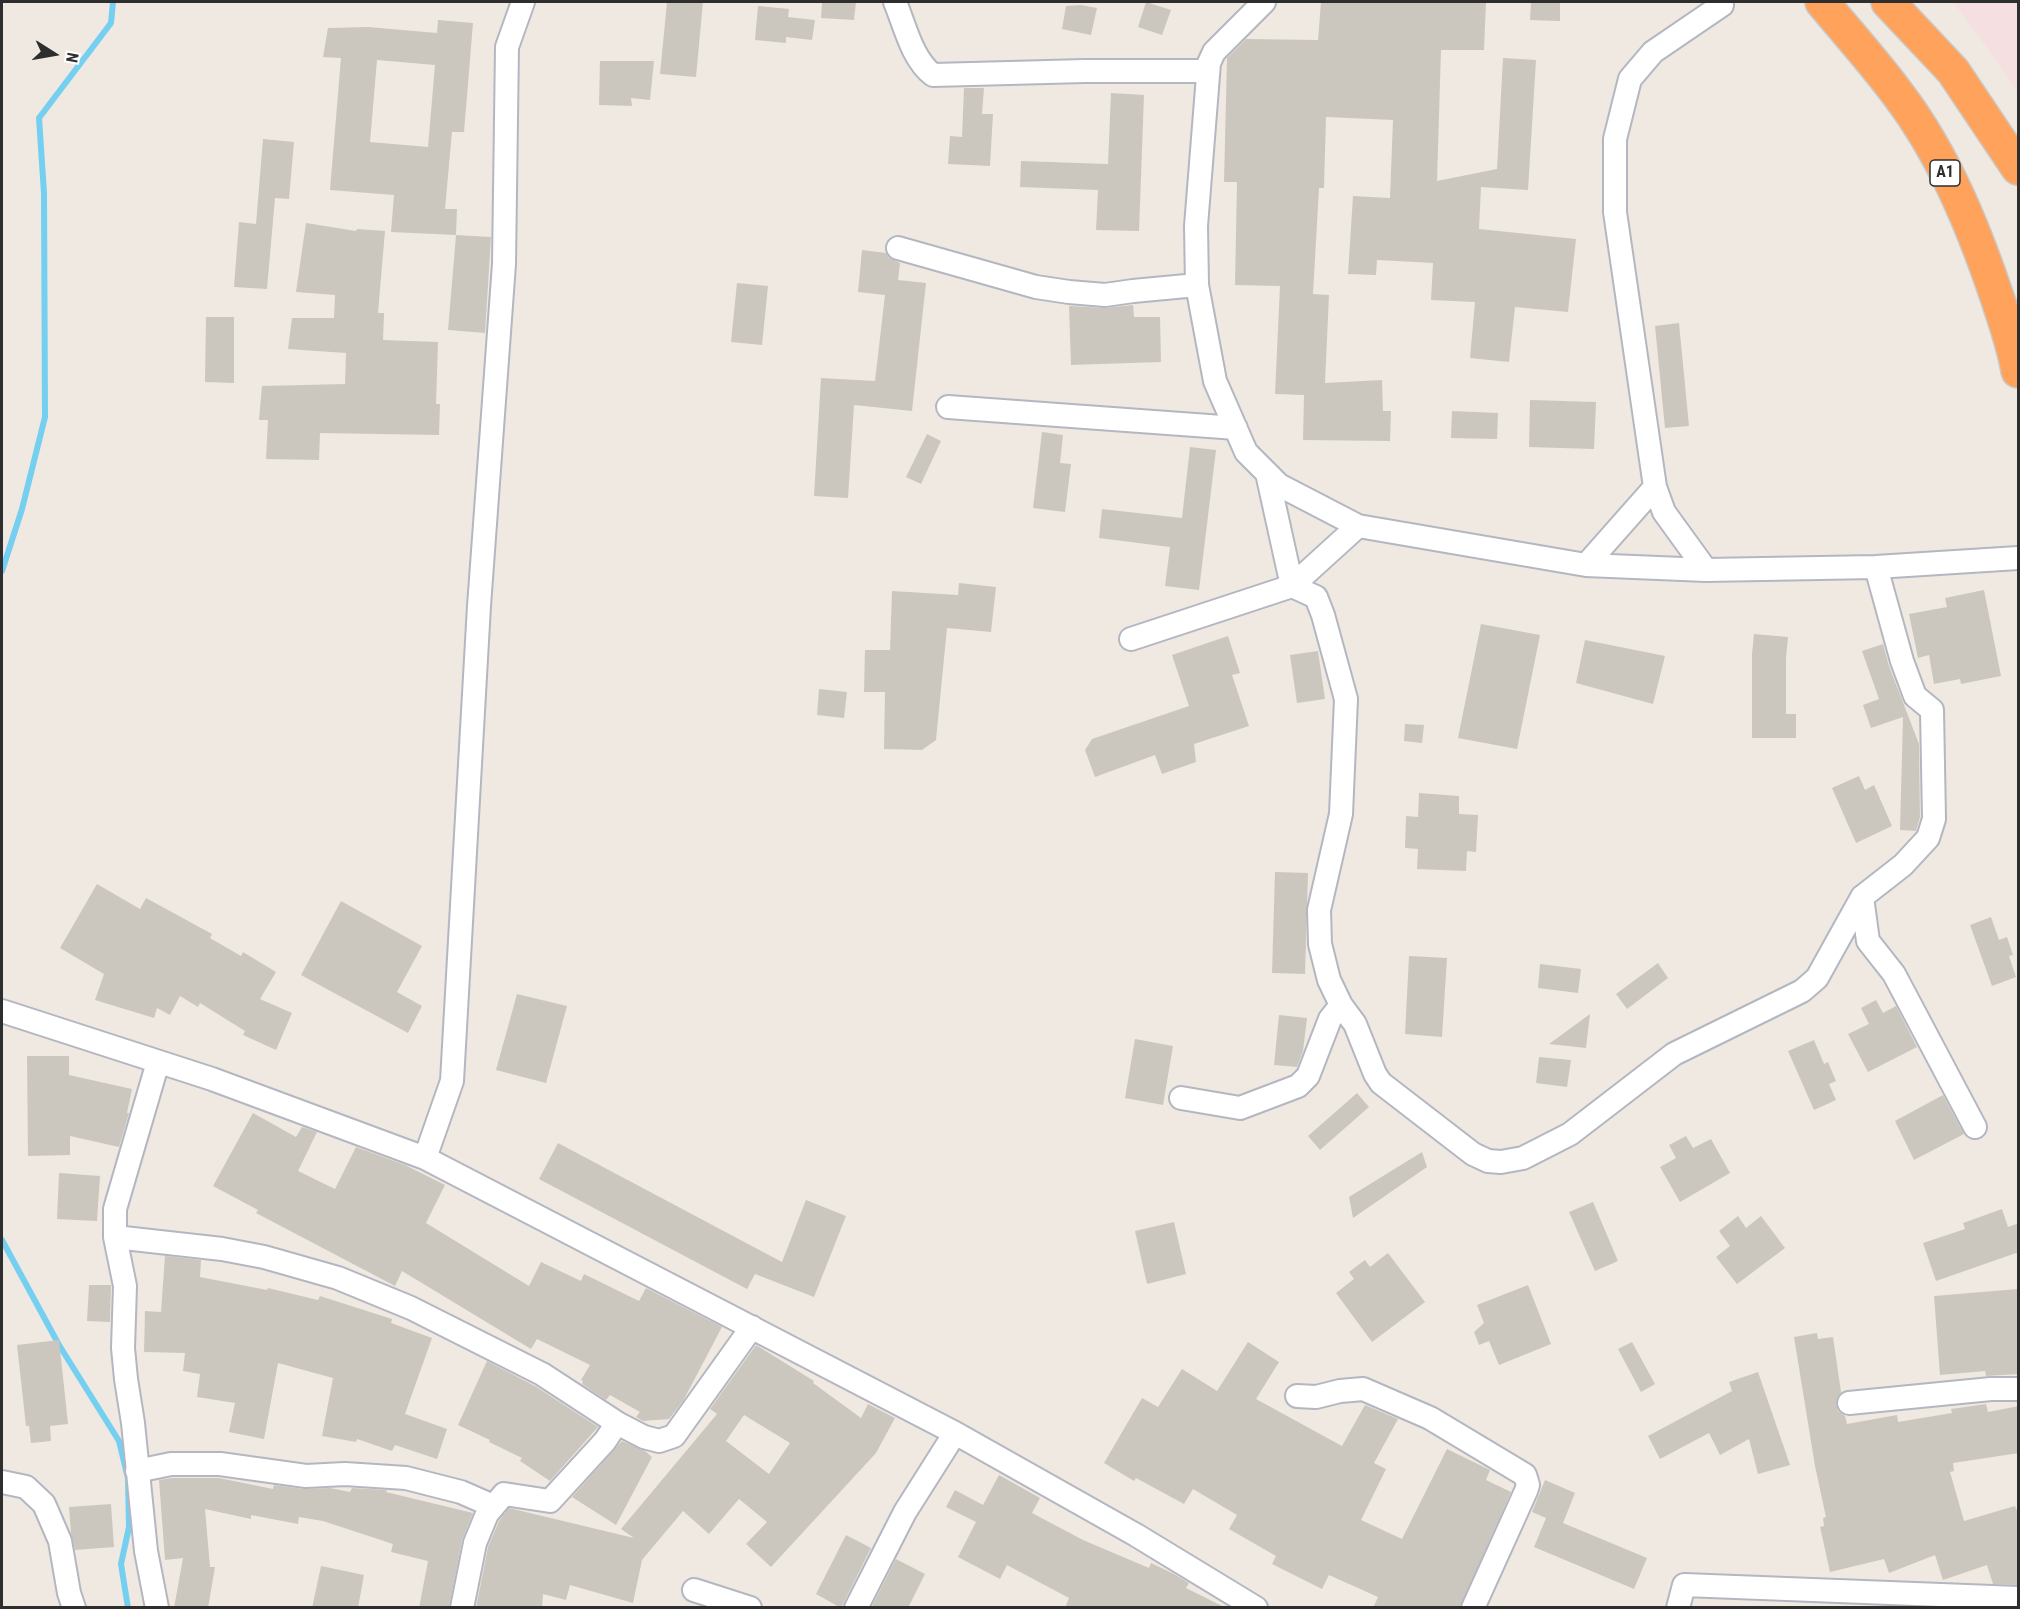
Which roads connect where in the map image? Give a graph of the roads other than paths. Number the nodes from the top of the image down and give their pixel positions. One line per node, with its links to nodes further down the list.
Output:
1 (523, 2): 31 (street)
2 (895, 2): 8 (street)
3 (1264, 2): 8 (street)
4 (1822, 2): 13 (highway, A1)
5 (1888, 2): 9 (highway)
6 (1917, 2): 9 (highway)
7 (1719, 3): 17 (street)
8 (1207, 71): 12 (street)
9 (1953, 71): 10 (highway)
10 (2019, 168)
11 (898, 248): 12 (street)
12 (1197, 285): 15 (street)
13 (2019, 371)
14 (948, 407): 15 (street)
15 (1236, 428): 16 (street)
16 (1267, 473): 18 (street); 23 (street)
17 (1655, 487): 20 (street); 22 (street)
18 (1358, 526): 20 (street); 23 (street)
19 (2019, 558): 21 (street)
20 (1586, 565): 22 (street)
21 (1876, 567): 22 (street); 25 (street)
22 (1706, 570)
23 (1292, 586): 24 (street); 26 (street)
24 (1131, 639)
25 (1862, 897): 26 (street); 30 (street)
26 (1341, 1005): 29 (street)
27 (2, 1011): 28 (street)
28 (158, 1062): 31 (street); 32 (street)
29 (1181, 1098)
30 (1975, 1127)
31 (425, 1158): 33 (street)
32 (115, 1237): 37 (street); 39 (street)
33 (752, 1327): 37 (street); 38 (street)
34 (2019, 1389): 36 (street)
35 (1297, 1396): 50 (street)
36 (1849, 1403)
37 (617, 1423): 41 (street)
38 (955, 1433): 48 (street); 49 (street)
39 (136, 1471): 41 (street); 45 (street)
40 (2, 1482): 44 (street)
41 (493, 1506): 46 (street)
42 (694, 1590): 47 (street)
43 (2019, 1598): 51 (street)
44 (74, 1608)
45 (157, 1608)
46 (462, 1608)
47 (750, 1608)
48 (856, 1608)
49 (1256, 1608)
50 (1473, 1608)
51 (1678, 1608)

